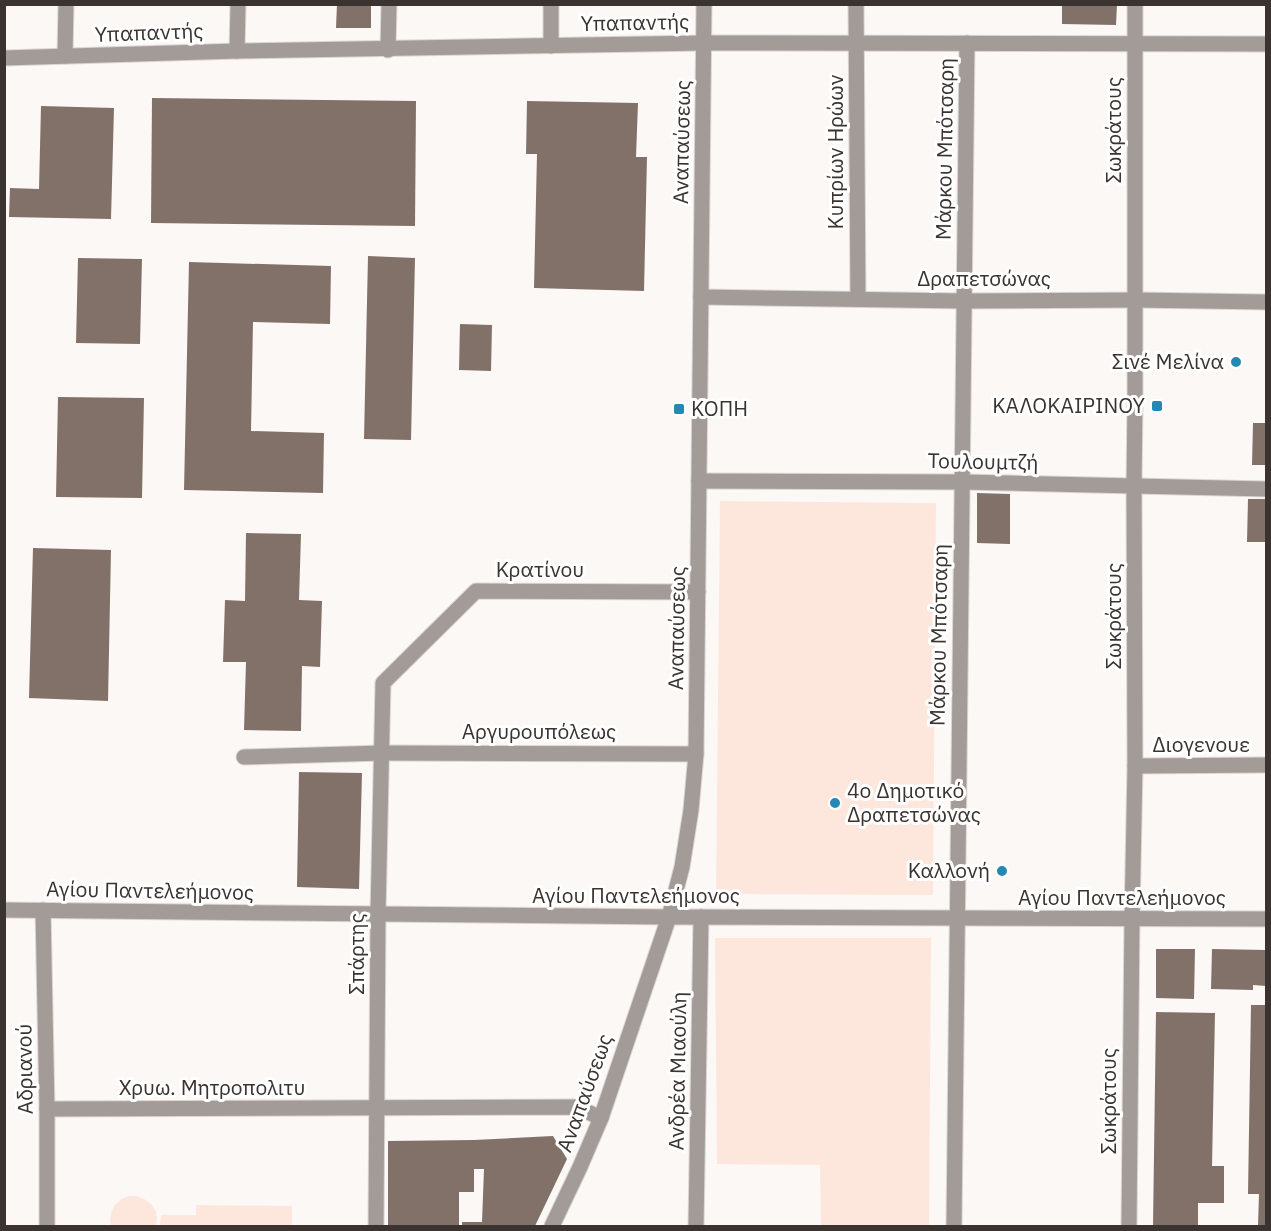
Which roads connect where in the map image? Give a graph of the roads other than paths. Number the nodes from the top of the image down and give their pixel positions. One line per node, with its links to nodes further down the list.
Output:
1 (66, 4): 16 (street)
2 (237, 4): 15 (street)
3 (388, 4): 14 (street)
4 (551, 4): 13 (street)
5 (704, 4): 8 (street, Αναπαύσεως)
6 (856, 4): 10 (street, Κυπρίων Ηρώων)
7 (1136, 4): 9 (street, Σωκράτους)
8 (704, 43): 10 (street, Υπαπαντής); 13 (street, Υπαπαντής); 18 (street, Αναπαύσεως)
9 (1135, 43): 11 (street, Υπαπαντής); 12 (street, Υπαπαντής); 20 (street, Σωκράτους)
10 (857, 44): 11 (street, Υπαπαντής); 19 (street, Κυπρίων Ηρώων)
11 (967, 44): 21 (street, Μάρκου Μπότσαρη)
12 (1266, 44)
13 (551, 46): 14 (street, Υπαπαντής)
14 (388, 50): 15 (street, Υπαπαντής)
15 (237, 51): 16 (street, Υπαπαντής)
16 (66, 56): 17 (street, Υπαπαντής)
17 (4, 58)
18 (701, 297): 19 (street, Δραπετσώνας); 23 (street, Αναπαύσεως)
19 (858, 299): 21 (street, Δραπετσώνας)
20 (1136, 300): 21 (street, Δραπετσώνας); 22 (street, Δραπετσώνας); 25 (street, Σωκράτους)
21 (964, 301): 24 (street, Μάρκου Μπότσαρη)
22 (1266, 302)
23 (699, 481): 24 (street, Τουλουμτζή); 27 (street, Αναπαύσεως)
24 (962, 482): 25 (street, Τουλουμτζή); 39 (street, Μάρκου Μπότσαρη)
25 (1134, 486): 26 (street, Τουλουμτζή); 33 (street, Σωκράτους)
26 (1266, 489)
27 (698, 592): 28 (street, Κρατίνου); 30 (street, Αναπαύσεως)
28 (383, 682): 29 (street, Σπάρτης)
29 (382, 753): 30 (street, Αργυρουπόλεως); 31 (street, Αργυρουπόλεως); 36 (street, Σπάρτης)
30 (696, 754): 37 (street, Αναπαύσεως)
31 (244, 757)
32 (1266, 765): 33 (street, Διογενουε)
33 (1135, 766): 40 (street, Σωκράτους)
34 (4, 910): 35 (street, Αγίου Παντελεήμονος)
35 (43, 910): 36 (street, Αγίου Παντελεήμονος); 43 (street, Αδριανού)
36 (378, 915): 37 (street, Αγίου Παντελεήμονος); 42 (street, Σπάρτης)
37 (669, 917): 38 (street, Αγίου Παντελεήμονος); 44 (street, Αναπαύσεως)
38 (701, 917): 39 (street, Αγίου Παντελεήμονος); 48 (street, Ανδρέα Μιαούλη)
39 (957, 917): 40 (street, Αγίου Παντελεήμονος); 49 (street, Μάρκου Μπότσαρη)
40 (1132, 919): 41 (street, Αγίου Παντελεήμονος); 50 (street, Σωκράτους)
41 (1266, 920)
42 (377, 1108): 43 (street, Χρυω. Μητροπολιτυ); 44 (street, Χρυω. Μητροπολιτυ); 46 (street, Σπάρτης)
43 (47, 1109): 45 (street, Αδριανού)
44 (601, 1118): 47 (street, Αναπαύσεως)
45 (47, 1227)
46 (376, 1227)
47 (552, 1227)
48 (696, 1227)
49 (954, 1227)
50 (1129, 1227)

